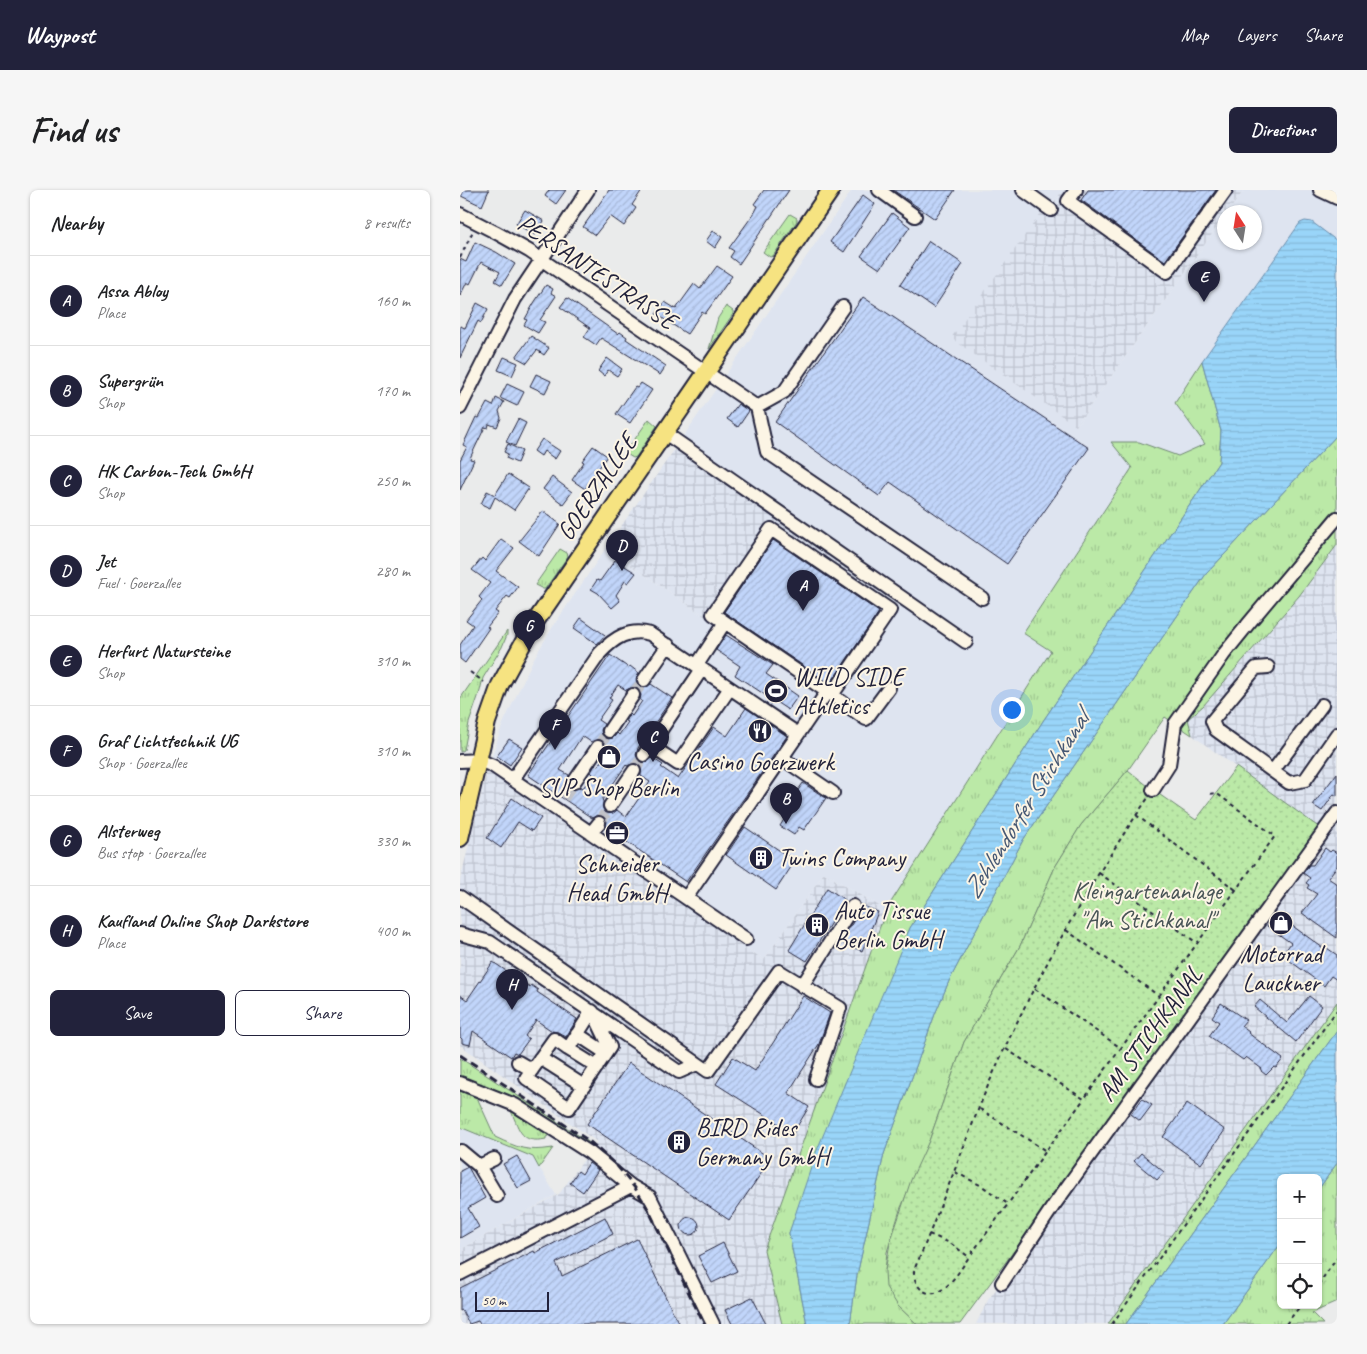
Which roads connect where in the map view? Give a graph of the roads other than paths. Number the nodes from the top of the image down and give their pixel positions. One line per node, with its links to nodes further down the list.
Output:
1 (588, 190): 12 (street)
2 (831, 190): 14 (main road, GOERZALLEE)
3 (879, 190): 11 (street)
4 (1023, 190): 9 (street)
5 (1076, 190): 6 (street)
6 (1226, 190)
7 (1320, 190): 8 (street)
8 (1337, 198)
9 (1051, 210)
10 (460, 214): 12 (street, PERSANTESTRASSE)
11 (916, 216)
12 (541, 259): 14 (street, PERSANTESTRASSE); 16 (street)
13 (843, 307): 15 (street)
14 (707, 373): 15 (street, PERSANTESTRASSE); 17 (main road, GOERZALLEE)
15 (757, 407): 19 (street)
16 (460, 408)
17 (665, 433): 21 (street); 37 (main road, GOERZALLEE)
18 (1337, 518): 42 (street)
19 (982, 598)
20 (725, 622): 23 (street); 28 (street); 28 (street)
21 (966, 642)
22 (668, 645): 23 (street); 25 (street); 40 (street)
23 (700, 667): 26 (street); 26 (street)
24 (1268, 667): 39 (street)
25 (644, 680)
26 (730, 688): 32 (street)
27 (889, 688): 28 (street)
28 (829, 694): 32 (street)
29 (633, 695): 31 (street)
30 (1322, 705): 39 (street)
31 (609, 731)
32 (798, 734): 35 (street)
33 (1337, 734): 39 (street)
34 (598, 747): 41 (street)
35 (782, 758): 43 (street); 48 (street)
36 (460, 761): 37 (street)
37 (480, 770): 40 (street); 46 (main road, GOERZALLEE)
38 (634, 771): 44 (street)
39 (1273, 771)
40 (513, 779): 48 (street)
41 (574, 782)
42 (1153, 790)
43 (832, 793)
44 (610, 806)
45 (1337, 813): 71 (street, AM STICHKANAL)
46 (460, 838)
47 (460, 897): 59 (street)
48 (686, 898): 51 (street)
49 (853, 906): 52 (street)
50 (460, 934): 53 (street)
51 (746, 939)
52 (802, 986): 59 (street); 62 (street)
53 (592, 1011): 54 (street); 56 (street); 59 (street)
54 (578, 1034): 55 (street); 56 (street)
55 (568, 1049): 57 (street); 60 (street)
56 (606, 1053): 60 (street)
57 (540, 1058): 61 (street); 64 (street)
58 (518, 1062): 61 (street)
59 (698, 1064)
60 (596, 1067): 64 (street)
61 (532, 1070): 64 (street)
62 (816, 1079)
63 (460, 1083): 68 (street)
64 (584, 1086)
65 (461, 1151): 67 (street)
66 (494, 1159): 67 (street)
67 (479, 1166): 69 (street)
68 (631, 1186): 70 (street); 72 (street)
69 (497, 1196)
70 (460, 1274)
71 (1002, 1283)
72 (713, 1324)

